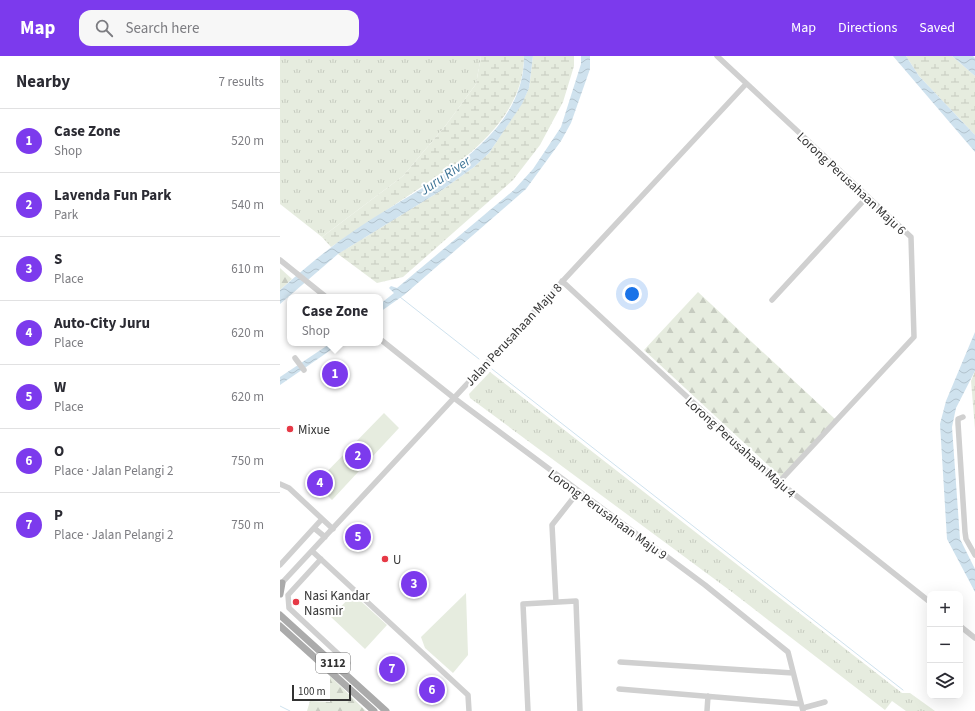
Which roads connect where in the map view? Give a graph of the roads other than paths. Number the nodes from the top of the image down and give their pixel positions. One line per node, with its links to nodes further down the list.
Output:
1 (717, 56): 2 (street, Lorong Perusahaan Maju 6)
2 (746, 84): 3 (street, Lorong Perusahaan Maju 6); 5 (street, Jalan Perusahaan Maju 8)
3 (866, 197): 7 (street); 13 (street, Lorong Perusahaan Maju 6)
4 (280, 260): 6 (street)
5 (562, 281): 11 (street, Jalan Perusahaan Maju 8); 13 (street, Lorong Perusahaan Maju 4)
6 (322, 294)
7 (772, 300)
8 (383, 341): 11 (street, Lorong Perusahaan Maju 9)
9 (295, 358): 10 (street)
10 (304, 370)
11 (454, 398): 15 (street, Lorong Perusahaan Maju 9); 18 (street, Jalan Perusahaan Maju 8)
12 (963, 417): 21 (street)
13 (779, 482): 26 (street, Lorong Perusahaan Maju 4)
14 (280, 484): 16 (street)
15 (578, 492): 27 (street); 34 (street, Lorong Perusahaan Maju 9)
16 (322, 519): 17 (street); 18 (street)
17 (314, 528): 19 (street); 23 (street)
18 (332, 529): 19 (street, Jalan Perusahaan Maju 8)
19 (325, 537): 20 (street, Jalan Perusahaan Maju 8)
20 (312, 551): 22 (street); 24 (street, Jalan Perusahaan Maju 8)
21 (975, 555)
22 (321, 559): 33 (street); 41 (street)
23 (280, 565)
24 (281, 584): 25 (main road)
25 (280, 594)
26 (927, 600)
27 (556, 602): 42 (street); 43 (street)
28 (280, 615): 33 (main road, 3112)
29 (280, 626): 39 (main road, 3112)
30 (961, 627): 31 (street)
31 (975, 638)
32 (620, 662): 34 (street)
33 (341, 671): 40 (main road, 3112)
34 (793, 673): 38 (street, Lorong Perusahaan Maju 9)
35 (619, 689): 36 (street)
36 (708, 696): 38 (street); 44 (street)
37 (825, 702): 38 (street)
38 (802, 708)
39 (374, 711)
40 (386, 711)
41 (469, 711)
42 (528, 711)
43 (580, 711)
44 (707, 711)

